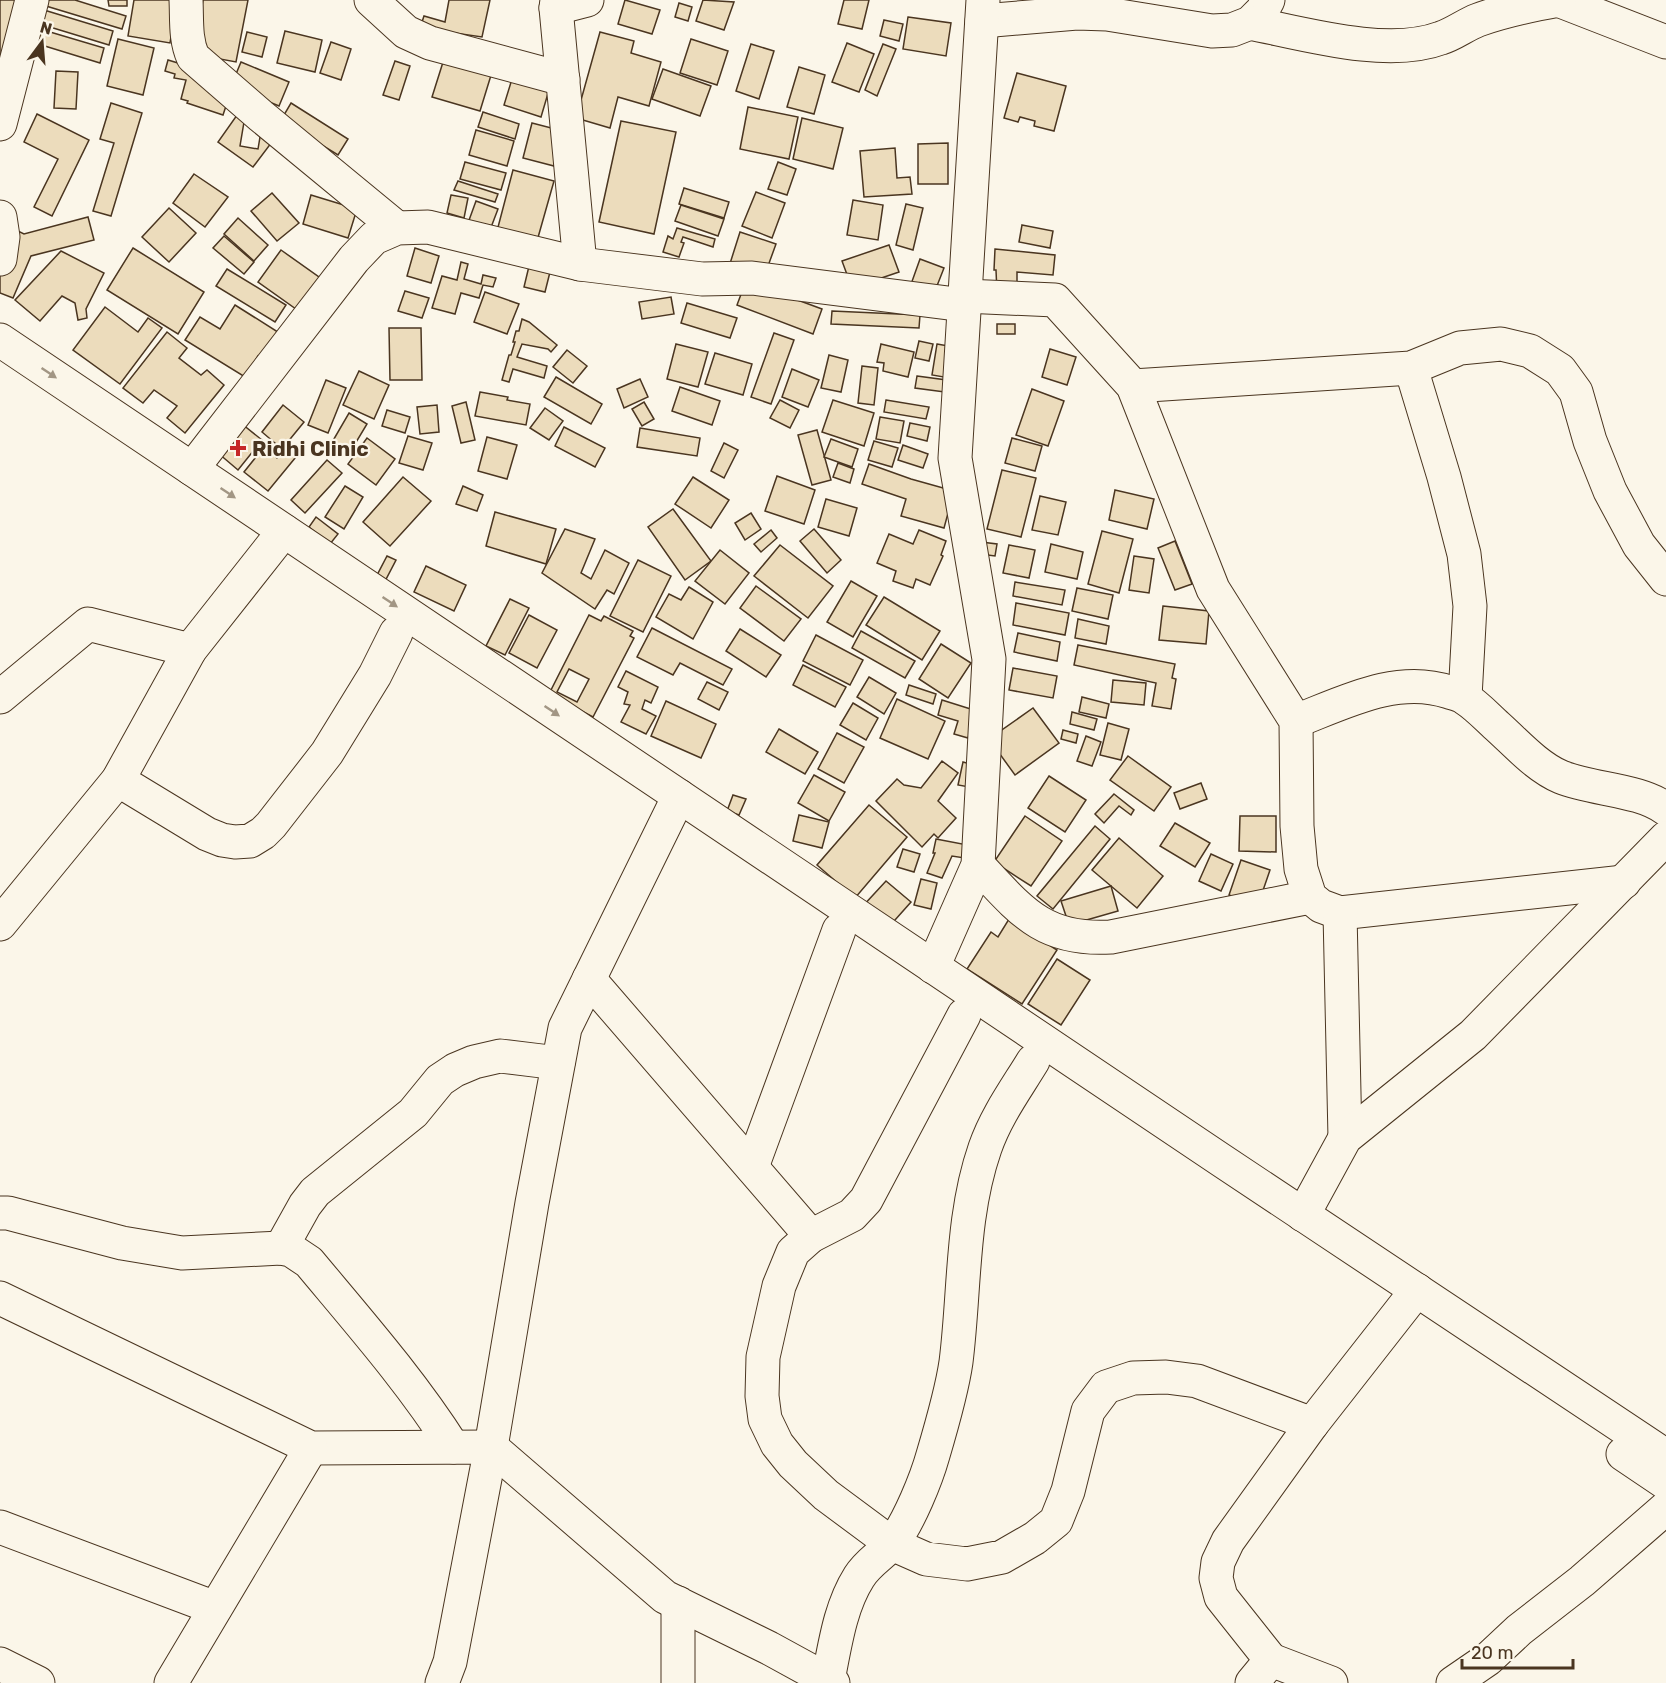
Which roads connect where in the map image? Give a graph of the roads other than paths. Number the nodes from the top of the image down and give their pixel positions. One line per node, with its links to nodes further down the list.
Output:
1 (32, 0): 10 (street)
2 (186, 0): 12 (street)
3 (371, 0): 9 (street)
4 (1558, 0): 7 (street); 8 (street)
5 (567, 3): 9 (street)
6 (983, 10): 7 (street); 15 (street)
7 (1259, 11)
8 (1666, 42)
9 (563, 79): 14 (street)
10 (0, 124)
11 (0, 218): 13 (street)
12 (397, 228): 14 (street); 20 (street)
13 (0, 259)
14 (580, 264): 15 (street)
15 (964, 300): 19 (street); 32 (street)
16 (0, 340): 20 (street, one-way to 20)
17 (0, 367): 21 (street)
18 (1411, 368): 19 (street); 22 (street); 26 (street)
19 (1133, 386): 27 (street)
20 (192, 469): 21 (street, one-way to 21)
21 (277, 540): 23 (street); 24 (street); 29 (street, one-way to 29)
22 (1666, 579)
23 (396, 633): 28 (street); 29 (street)
24 (190, 650): 25 (street); 28 (street)
25 (0, 697)
26 (1465, 698): 27 (street); 30 (street)
27 (1296, 721): 34 (street)
28 (118, 780): 36 (street)
29 (674, 807): 37 (street); 38 (street); 39 (street)
30 (1666, 809)
31 (1666, 838): 33 (street)
32 (978, 865): 34 (street); 38 (street)
33 (1624, 882): 35 (street); 43 (street)
34 (1310, 897): 35 (street)
35 (1340, 913): 43 (street)
36 (0, 924)
37 (839, 930): 40 (street); 44 (street)
38 (933, 967): 46 (street)
39 (589, 979): 42 (street); 44 (street)
40 (964, 1015): 41 (street); 47 (street)
41 (1033, 1060): 50 (street); 59 (street)
42 (558, 1064): 48 (street); 53 (street)
43 (1345, 1138): 46 (street)
44 (752, 1167): 47 (street)
45 (0, 1213): 48 (street)
46 (1303, 1215): 50 (street)
47 (811, 1236): 59 (street)
48 (281, 1248): 52 (street)
49 (0, 1298): 54 (street)
50 (1410, 1299): 51 (street); 55 (street); 56 (street)
51 (1312, 1424): 59 (street); 63 (street)
52 (453, 1447): 53 (street); 54 (street)
53 (490, 1447): 60 (street); 67 (street)
54 (311, 1448): 61 (street)
55 (1666, 1456)
56 (1666, 1482)
57 (1666, 1508): 70 (street)
58 (0, 1527): 61 (street)
59 (892, 1544): 64 (street)
60 (678, 1603): 64 (street); 68 (street)
61 (215, 1608): 66 (street)
62 (0, 1664): 65 (street)
63 (1262, 1671): 69 (street)
64 (830, 1682)
65 (38, 1683)
66 (171, 1683)
67 (442, 1683)
68 (678, 1683)
69 (1331, 1683)
70 (1454, 1683)

